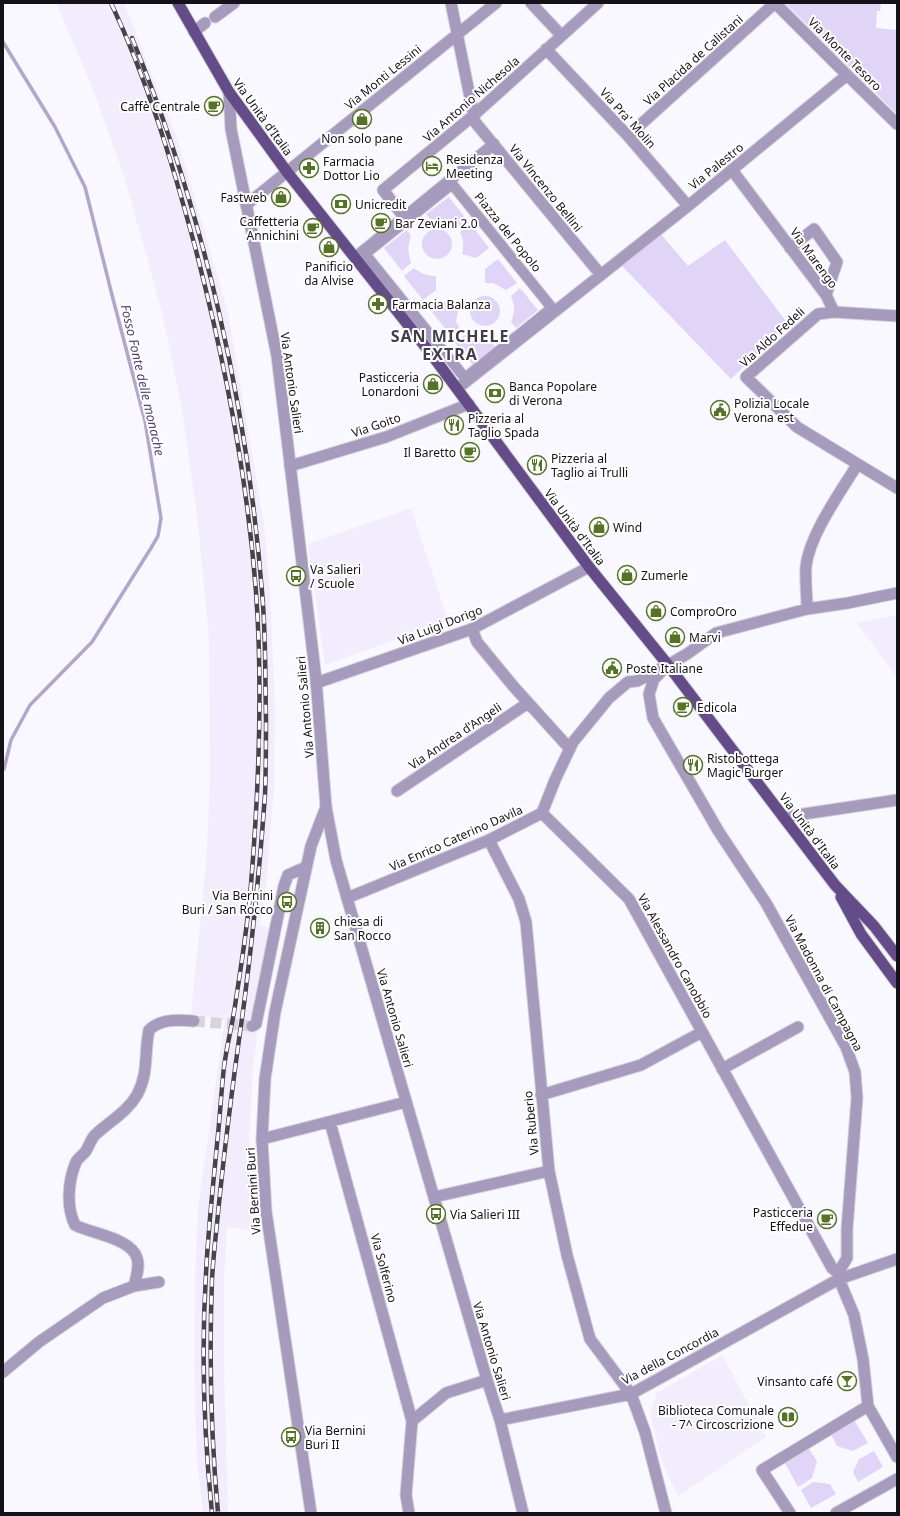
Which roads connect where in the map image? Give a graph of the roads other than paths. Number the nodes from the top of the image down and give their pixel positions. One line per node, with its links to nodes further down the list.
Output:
1 (178, 3): 10 (main road, Via Unità d'Italia)
2 (234, 3): 8 (street)
3 (451, 3): 11 (street, Via Vincenzo Bellini)
4 (496, 3): 11 (street, Via Monti Lessini)
5 (531, 3): 12 (street)
6 (598, 3): 12 (street, Via Antonio Nichesola)
7 (775, 3): 14 (street, Via Monte Tesoro); 18 (street, Via Placida de Calistani)
8 (215, 17)
9 (206, 23): 10 (street)
10 (194, 32): 15 (main road, Via Unità d'Italia)
11 (457, 34): 16 (street, Via Vincenzo Bellini); 21 (street, Via Monti Lessini)
12 (561, 35): 13 (street, Via Antonio Nichesola)
13 (546, 49): 16 (street, Via Antonio Nichesola); 18 (street, Via Pra' Molin)
14 (847, 75): 17 (street, Via Monte Tesoro); 20 (street, Via Palestro)
15 (229, 92): 21 (main road, Via Unità d'Italia); 22 (street, Via Antonio Salieri)
16 (474, 115): 19 (street, Via Vincenzo Bellini); 24 (street, Via Antonio Nichesola)
17 (897, 124)
18 (628, 136): 23 (street, Via Pra' Molin)
19 (494, 144): 24 (street); 27 (street, Via Vincenzo Bellini)
20 (732, 170): 23 (street, Via Palestro); 25 (street, Via Marengo)
21 (287, 172): 22 (street, Via Monti Lessini); 26 (main road, Via Unità d'Italia)
22 (246, 205): 35 (street, Via Antonio Salieri)
23 (688, 206): 27 (street, Via Palestro)
24 (404, 217): 26 (street)
25 (790, 248): 28 (street, Via Marengo); 28 (street)
26 (356, 257): 32 (main road, Via Unità d'Italia)
27 (601, 275): 32 (street)
28 (826, 295): 29 (street, Via Marengo)
29 (834, 312): 30 (street); 34 (street, Via Aldo Fedeli)
30 (897, 316)
31 (465, 378): 31 (street, Piazza del Popolo)
32 (458, 388): 33 (main road, Via Unità d'Italia)
33 (470, 404): 35 (street, Via Goito); 37 (main road, Via Unità d'Italia)
34 (857, 465): 36 (street, Via Aldo Fedeli); 39 (street)
35 (290, 466): 42 (street, Via Antonio Salieri)
36 (897, 488)
37 (589, 568): 40 (street, Via Luigi Dorigo); 41 (main road, Via Unità d'Italia)
38 (897, 593): 39 (street)
39 (807, 609): 41 (street)
40 (472, 629): 42 (street, Via Luigi Dorigo); 43 (street)
41 (668, 666): 44 (street, Via Enrico Caterino Davila); 49 (main road, Via Unità d'Italia); 68 (street, Via Madonna di Campagna)
42 (316, 683): 47 (street, Via Antonio Salieri)
43 (528, 703): 44 (street); 45 (street, Via Andrea d'Angeli)
44 (570, 749): 48 (street, Via Enrico Caterino Davila)
45 (397, 792)
46 (897, 800): 49 (street)
47 (326, 807): 51 (street, Via Bernini Buri); 53 (street, Via Antonio Salieri)
48 (542, 813): 50 (street, Via Enrico Caterino Davila); 59 (street, Via Alessandro Canobbio)
49 (784, 817): 52 (main road, Via Unità d'Italia)
50 (489, 840): 53 (street, Via Enrico Caterino Davila); 61 (street, Via Ruberio)
51 (306, 868): 57 (street); 64 (street, Via Bernini Buri)
52 (835, 886): 54 (main road, Via Unità d'Italia); 55 (main road, Via Unità d'Italia)
53 (347, 898): 62 (street, Via Antonio Salieri)
54 (897, 956)
55 (897, 983)
56 (194, 1021): 70 (street)
57 (252, 1026)
58 (798, 1027): 60 (street)
59 (702, 1032): 60 (street, Via Alessandro Canobbio); 61 (street)
60 (722, 1069): 68 (street, Via Alessandro Canobbio)
61 (541, 1095): 65 (street, Via Ruberio)
62 (406, 1102): 63 (street); 66 (street, Via Antonio Salieri)
63 (330, 1122): 64 (street); 76 (street, Via Solferino)
64 (262, 1139): 79 (street, Via Bernini Buri)
65 (549, 1171): 66 (street); 73 (street, Via Ruberio)
66 (434, 1197): 72 (street, Via Antonio Salieri)
67 (897, 1259): 68 (street, Via della Concordia)
68 (838, 1276): 73 (street, Via della Concordia); 74 (street)
69 (159, 1282): 70 (street)
70 (134, 1286): 71 (street)
71 (3, 1372)
72 (487, 1380): 75 (street, Via Antonio Salieri); 76 (street)
73 (631, 1394): 75 (street, Via della Concordia); 82 (street, Via Ruberio)
74 (868, 1406): 77 (street); 83 (street)
75 (500, 1420): 81 (street, Via Antonio Salieri)
76 (412, 1421): 80 (street, Via Solferino)
77 (897, 1457)
78 (897, 1479): 84 (street)
79 (311, 1513)
80 (409, 1513)
81 (523, 1513)
82 (666, 1513)
83 (790, 1513)
84 (836, 1513)

